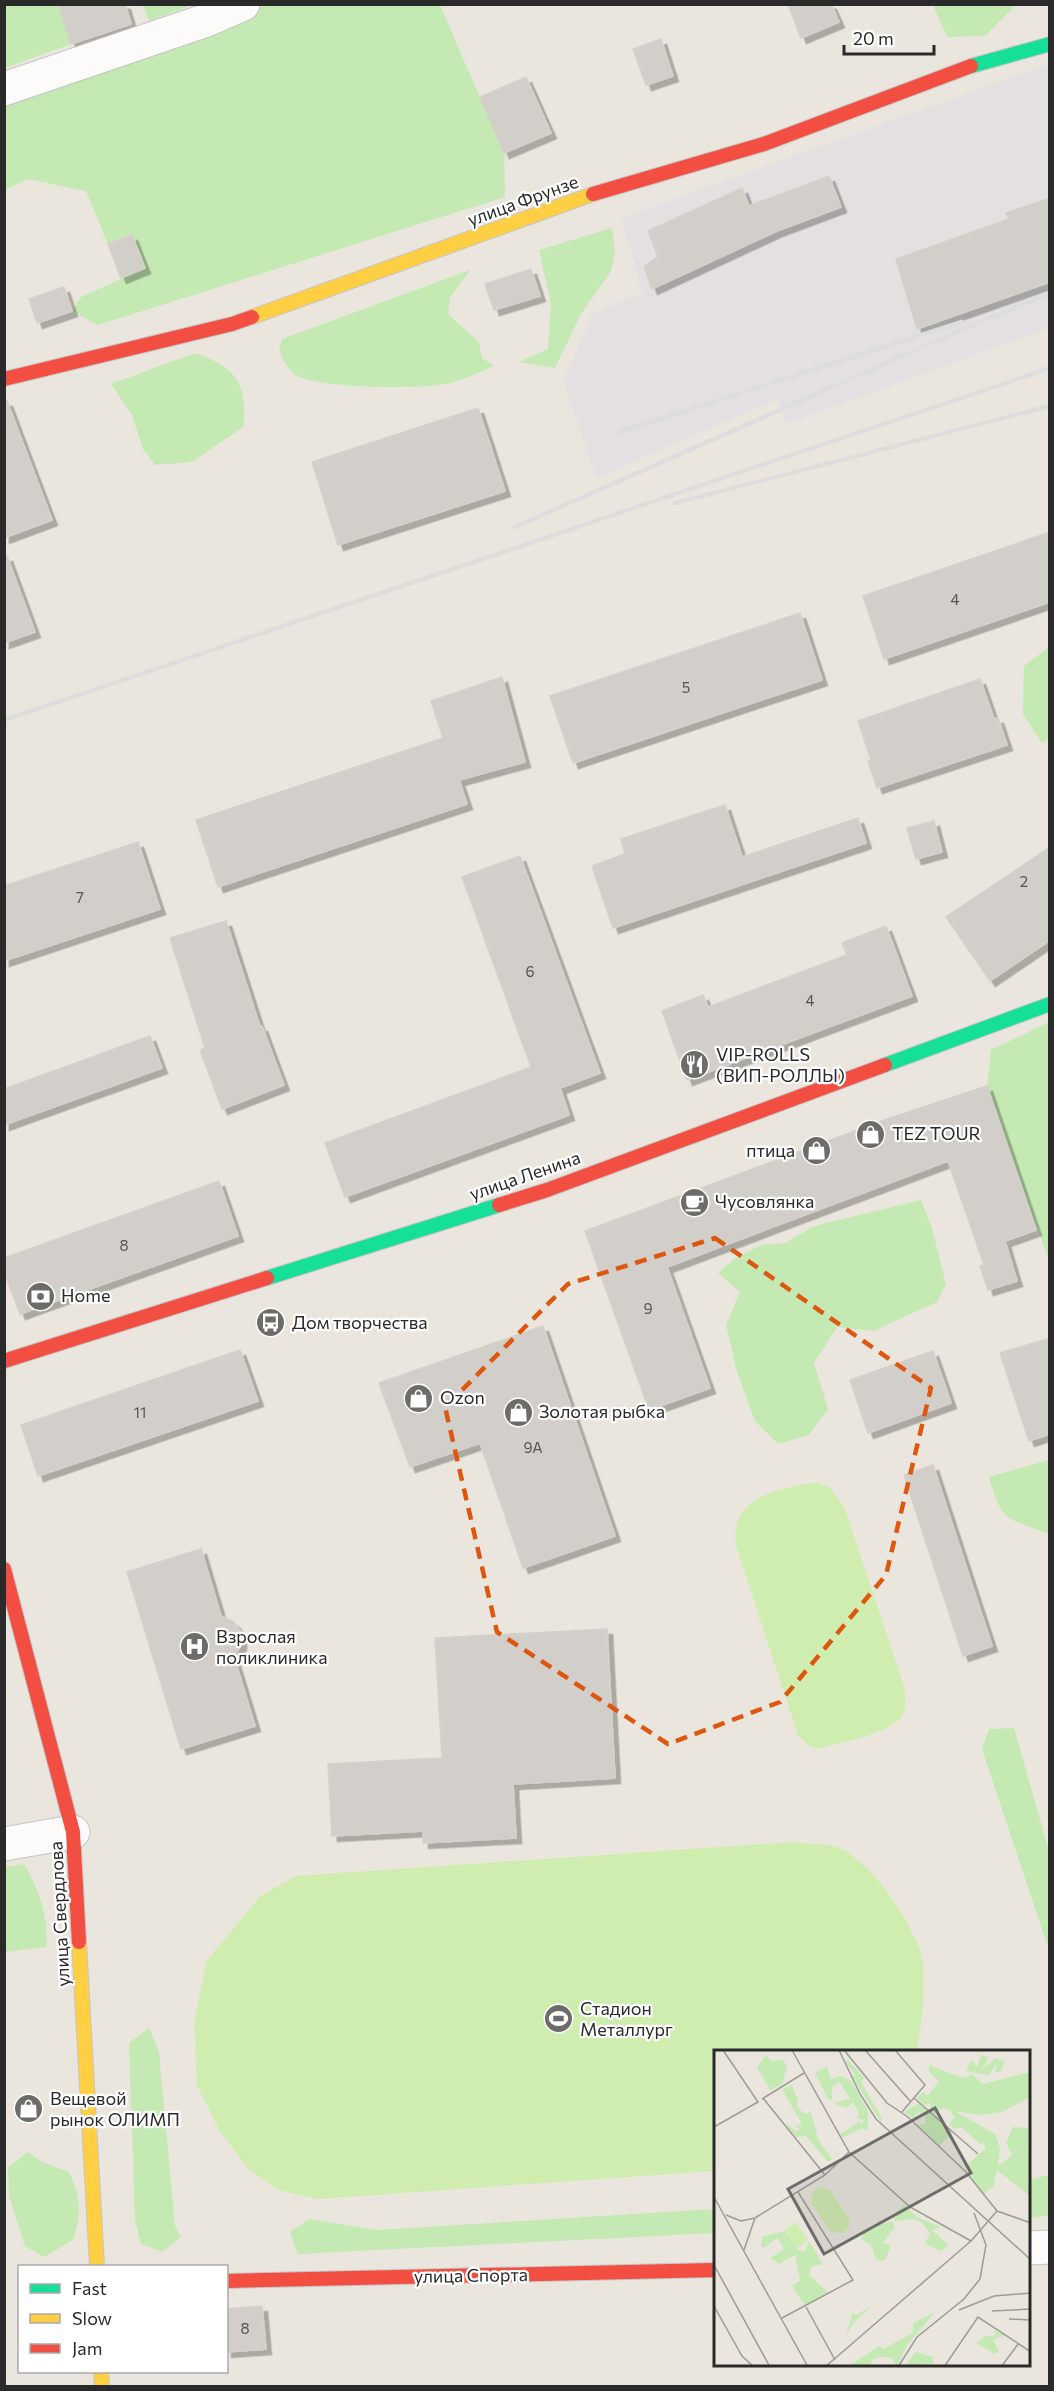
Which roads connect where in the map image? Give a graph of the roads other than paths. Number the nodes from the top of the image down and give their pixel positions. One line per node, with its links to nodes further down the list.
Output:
1 (243, 4): 3 (street)
2 (1050, 44): 4 (main road, улица Фрунзе)
3 (4, 89)
4 (4, 379)
5 (1050, 1004): 6 (main road, улица Ленина)
6 (4, 1361)
7 (4, 1569): 8 (main road, улица Свердлова)
8 (74, 1832): 9 (street); 12 (main road, улица Свердлова)
9 (4, 1844)
10 (1050, 2247): 11 (street)
11 (1030, 2248)
12 (96, 2265)
13 (714, 2270): 14 (main road, улица Спорта)
14 (228, 2281)

